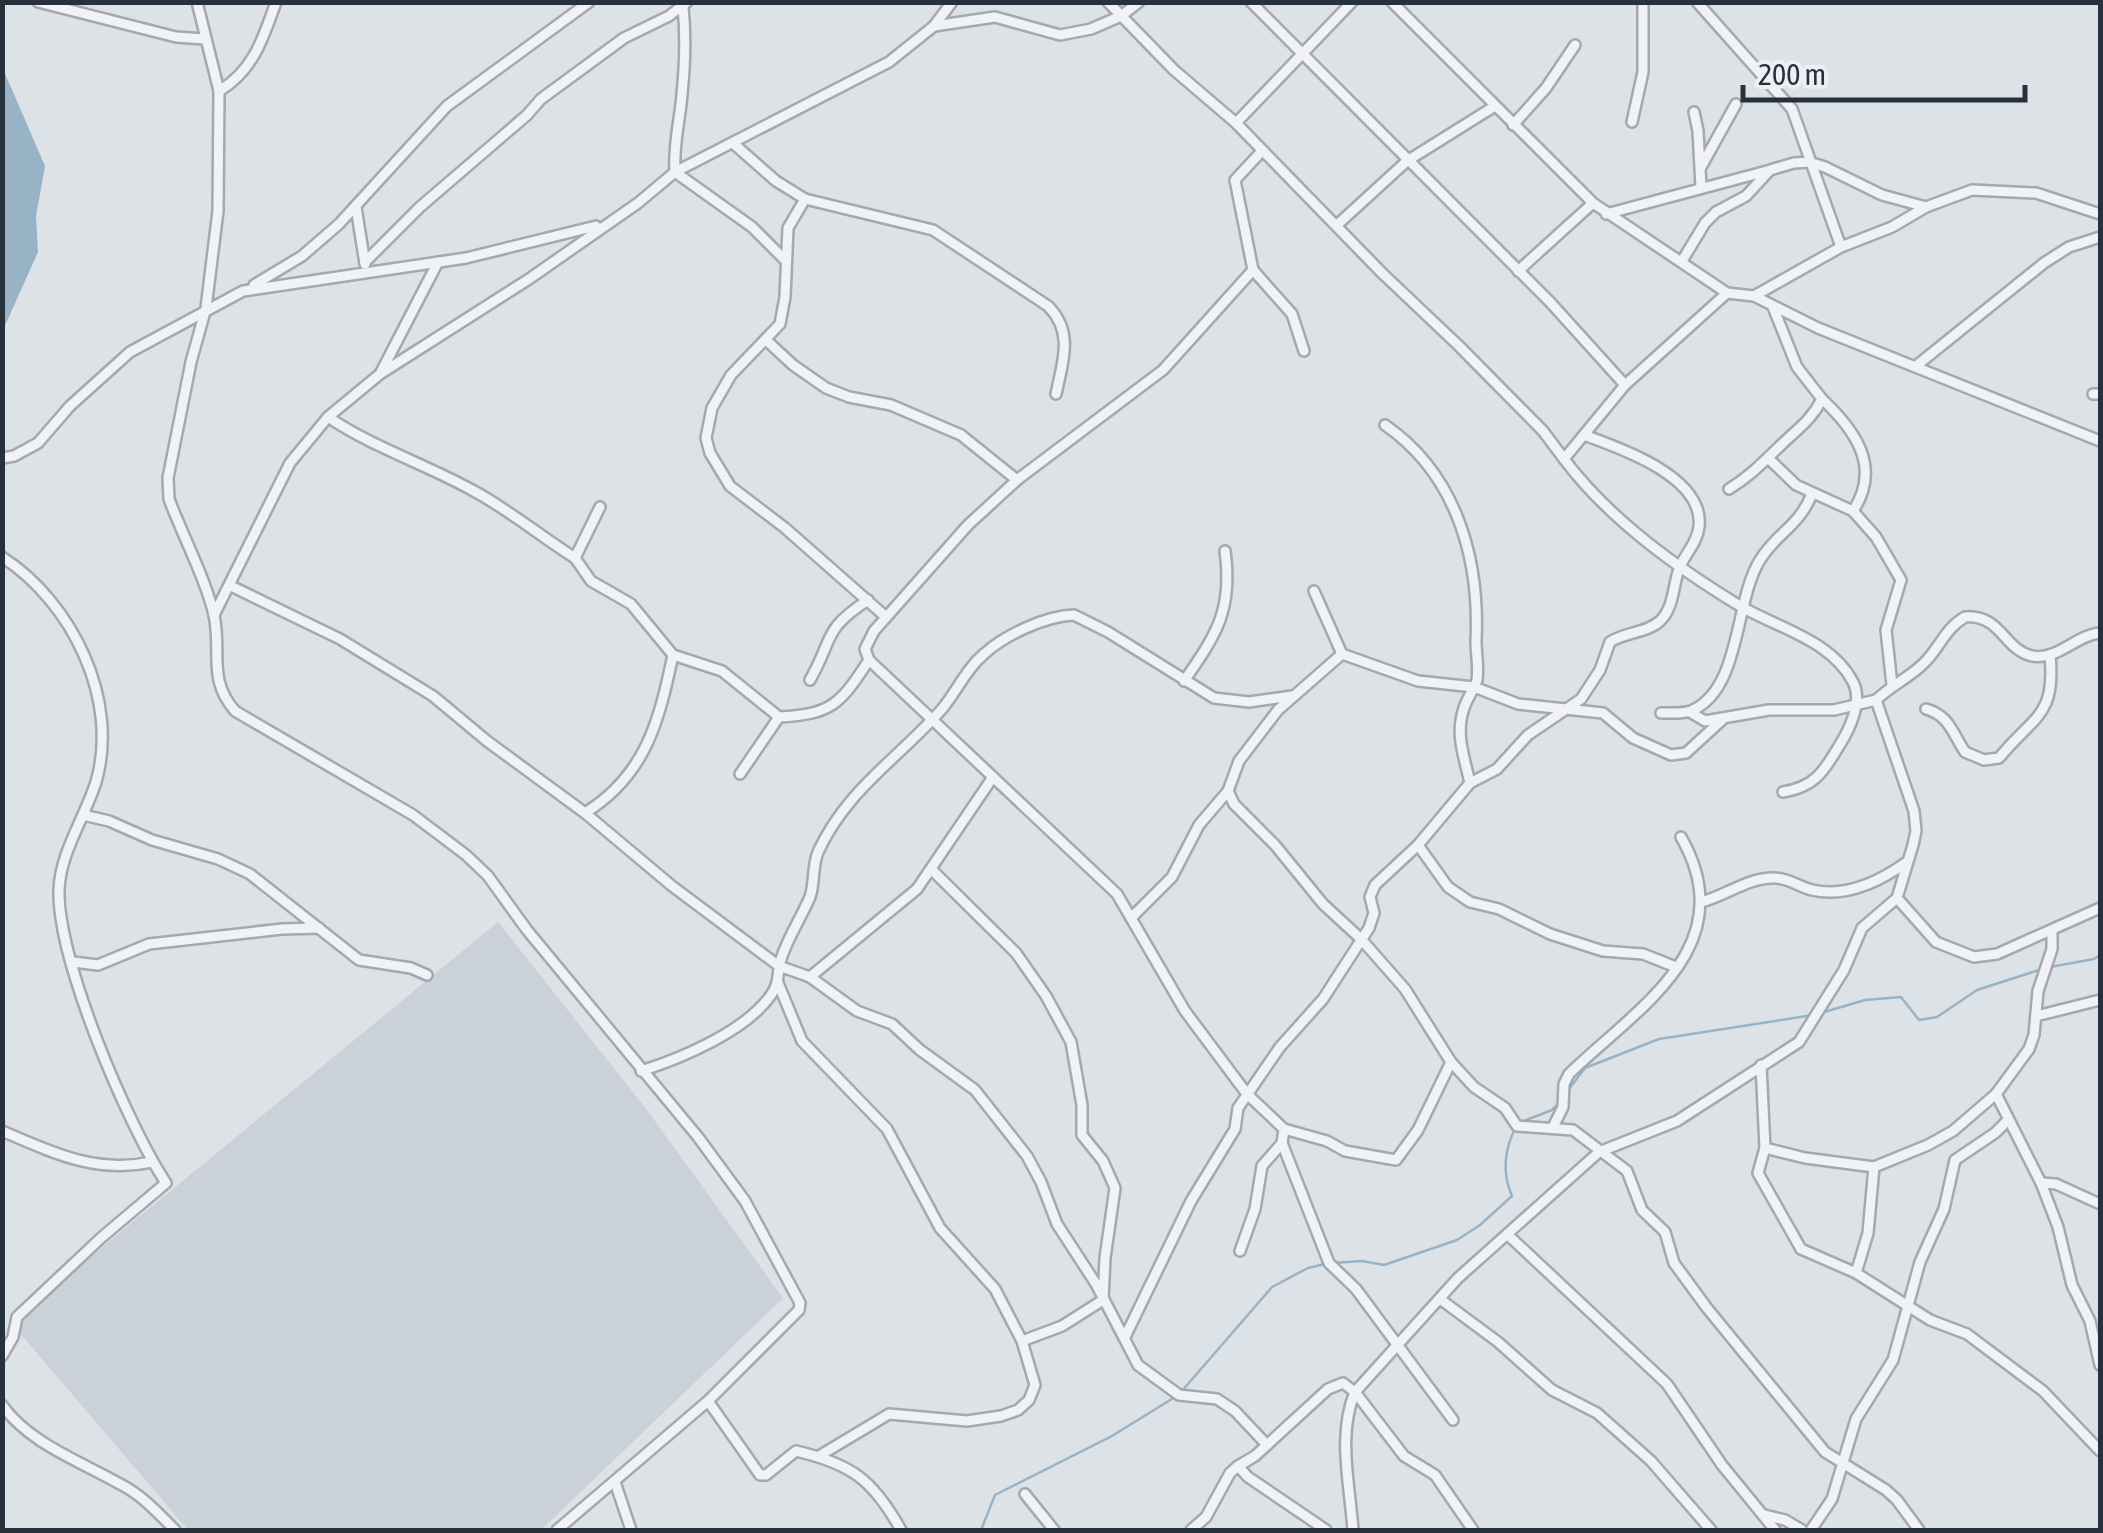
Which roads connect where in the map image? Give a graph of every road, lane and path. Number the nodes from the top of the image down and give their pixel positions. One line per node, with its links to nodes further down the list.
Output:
1 (38, 2): 16 (street)
2 (197, 2): 16 (street)
3 (276, 2): 19 (street)
4 (589, 2): 36 (street)
5 (952, 2): 15 (street)
6 (1108, 2): 14 (street)
7 (1139, 2): 14 (street)
8 (1250, 2): 18 (street)
9 (1352, 2): 18 (street)
10 (1392, 2): 21 (street)
11 (1644, 2): 23 (street)
12 (1697, 2): 29 (street)
13 (685, 5): 32 (street); 47 (street)
14 (1120, 16): 15 (street); 24 (street)
15 (934, 26): 26 (street)
16 (204, 39): 19 (street)
17 (1575, 45): 25 (street)
18 (1300, 55): 24 (street); 28 (street)
19 (219, 91): 54 (street)
20 (1736, 104): 30 (street)
21 (1494, 106): 25 (street); 28 (street)
22 (1694, 112): 30 (street)
23 (1632, 122)
24 (1236, 123): 27 (street)
25 (1513, 125): 35 (street)
26 (734, 144): 32 (street); 34 (street)
27 (1261, 152): 41 (street); 48 (street)
28 (1406, 162): 41 (street); 49 (street)
29 (1808, 162): 31 (street); 37 (street); 43 (street)
30 (1700, 169): 33 (street)
31 (1770, 170): 33 (street); 45 (street)
32 (675, 172): 40 (street); 44 (street)
33 (1701, 187): 38 (street)
34 (804, 200): 44 (street); 60 (street)
35 (1593, 203): 38 (street); 49 (street)
36 (356, 207): 47 (street); 50 (street)
37 (1926, 207): 39 (street); 43 (street)
38 (1606, 214): 45 (street)
39 (2100, 214)
40 (604, 224): 46 (street); 58 (street)
41 (1337, 225): 68 (street)
42 (2100, 237): 57 (street)
43 (1841, 246): 52 (street)
44 (786, 261): 55 (street)
45 (1682, 261): 51 (street)
46 (438, 262): 47 (street); 58 (street)
47 (366, 268): 50 (street)
48 (1253, 270): 56 (street); 69 (street)
49 (1518, 271): 59 (street)
50 (243, 291): 54 (street)
51 (1727, 292): 52 (street); 59 (street)
52 (1754, 296): 53 (street)
53 (1772, 305): 57 (street); 61 (street)
54 (206, 308): 66 (street); 82 (street)
55 (766, 340): 69 (street); 80 (street)
56 (1304, 351)
57 (1916, 366): 65 (street)
58 (380, 374): 62 (street)
59 (1625, 386): 64 (street)
60 (1056, 394)
61 (1822, 399): 67 (street); 73 (street)
62 (328, 417): 76 (street); 78 (street)
63 (1385, 425): 92 (street)
64 (1584, 435): 68 (street); 77 (street)
65 (2100, 441)
66 (2, 458)
67 (1768, 458): 70 (street); 71 (street)
68 (1564, 459): 77 (street)
69 (1016, 480): 83 (street)
70 (1729, 490)
71 (1812, 494): 73 (street); 81 (street)
72 (600, 507): 76 (street)
73 (1853, 512): 91 (street)
74 (1226, 551): 90 (street)
75 (2, 557): 108 (street)
76 (575, 558): 87 (street)
77 (1680, 566): 81 (street); 96 (street)
78 (231, 586): 82 (street); 109 (street)
79 (1314, 591): 85 (street)
80 (868, 600): 83 (street); 89 (street)
81 (1744, 608): 95 (street); 98 (street)
82 (214, 615): 131 (street)
83 (886, 617): 88 (street)
84 (2100, 634): 86 (street)
85 (1342, 654): 92 (street); 93 (street)
86 (2050, 654): 91 (street); 97 (street)
87 (673, 655): 100 (street); 109 (street)
88 (869, 660): 100 (street); 102 (street)
89 (810, 680)
90 (1184, 680): 93 (street); 102 (street)
91 (1892, 684): 94 (street)
92 (1474, 687): 96 (street); 105 (street)
93 (1292, 696): 106 (street)
94 (1876, 700): 95 (street); 112 (street)
95 (1856, 706): 101 (street); 107 (street)
96 (1566, 707): 101 (street); 105 (street)
97 (1926, 709)
98 (1690, 712): 99 (street); 101 (street)
99 (1660, 713)
100 (780, 716): 103 (street)
101 (1723, 719)
102 (931, 720): 104 (street); 122 (street)
103 (740, 774)
104 (993, 777): 113 (street); 117 (street)
105 (1470, 782): 111 (street)
106 (1228, 791): 117 (street); 120 (street)
107 (1783, 792)
108 (84, 814): 118 (street); 121 (street)
109 (585, 814): 122 (street)
110 (1682, 837): 115 (street)
111 (1418, 845): 120 (street); 123 (street)
112 (1906, 862): 114 (street); 115 (street)
113 (930, 869): 125 (street); 149 (street)
114 (1898, 898): 119 (street); 130 (street)
115 (1701, 902): 123 (street)
116 (2100, 908): 119 (street)
117 (1132, 918): 132 (street)
118 (319, 928): 121 (street); 124 (street)
119 (2052, 932): 128 (street)
120 (1361, 938): 129 (street); 132 (street)
121 (73, 962): 141 (street)
122 (779, 966): 125 (street); 126 (street)
123 (1676, 967): 135 (street)
124 (427, 975)
125 (810, 977): 149 (street)
126 (778, 983): 131 (street); 152 (street)
127 (2100, 1000): 128 (street)
128 (2036, 1016): 133 (street)
129 (1451, 1062): 135 (street); 136 (street)
130 (1761, 1065): 139 (street); 140 (street)
131 (641, 1072): 157 (street)
132 (1247, 1094): 136 (street); 151 (street)
133 (1996, 1094): 134 (street); 142 (street)
134 (2008, 1120): 143 (street); 150 (street)
135 (1553, 1127): 140 (street)
136 (1284, 1130): 138 (street)
137 (2, 1132): 141 (street)
138 (1282, 1143): 146 (street); 153 (street)
139 (1765, 1148): 142 (street); 147 (street)
140 (1599, 1152): 145 (street); 163 (street)
141 (152, 1162): 154 (street)
142 (1874, 1166): 147 (street)
143 (2040, 1183): 144 (street); 155 (street)
144 (2100, 1204)
145 (1508, 1235): 148 (street); 167 (street)
146 (1240, 1251)
147 (1856, 1273): 150 (street)
148 (1440, 1299): 153 (street); 177 (street)
149 (1104, 1300): 151 (street); 152 (street)
150 (1907, 1307): 161 (street); 163 (street)
151 (1125, 1337): 160 (street)
152 (1022, 1340): 162 (street)
153 (1399, 1346): 156 (street); 159 (street)
154 (2, 1356)
155 (2100, 1364)
156 (1354, 1392): 160 (street); 175 (street); 176 (street)
157 (708, 1401): 162 (street); 165 (street)
158 (2, 1404): 168 (street)
159 (1453, 1420)
160 (1267, 1446): 164 (street)
161 (2100, 1451)
162 (820, 1456): 171 (street)
163 (1840, 1463): 180 (street); 181 (street)
164 (1238, 1466): 173 (street); 174 (street)
165 (615, 1482): 169 (street); 170 (street)
166 (1025, 1494): 172 (street)
167 (1762, 1514): 178 (street); 179 (street)
168 (174, 1530)
169 (556, 1530)
170 (631, 1530)
171 (901, 1530)
172 (1054, 1530)
173 (1191, 1530)
174 (1326, 1530)
175 (1353, 1530)
176 (1473, 1530)
177 (1711, 1530)
178 (1774, 1530)
179 (1802, 1530)
180 (1811, 1530)
181 (1919, 1530)

